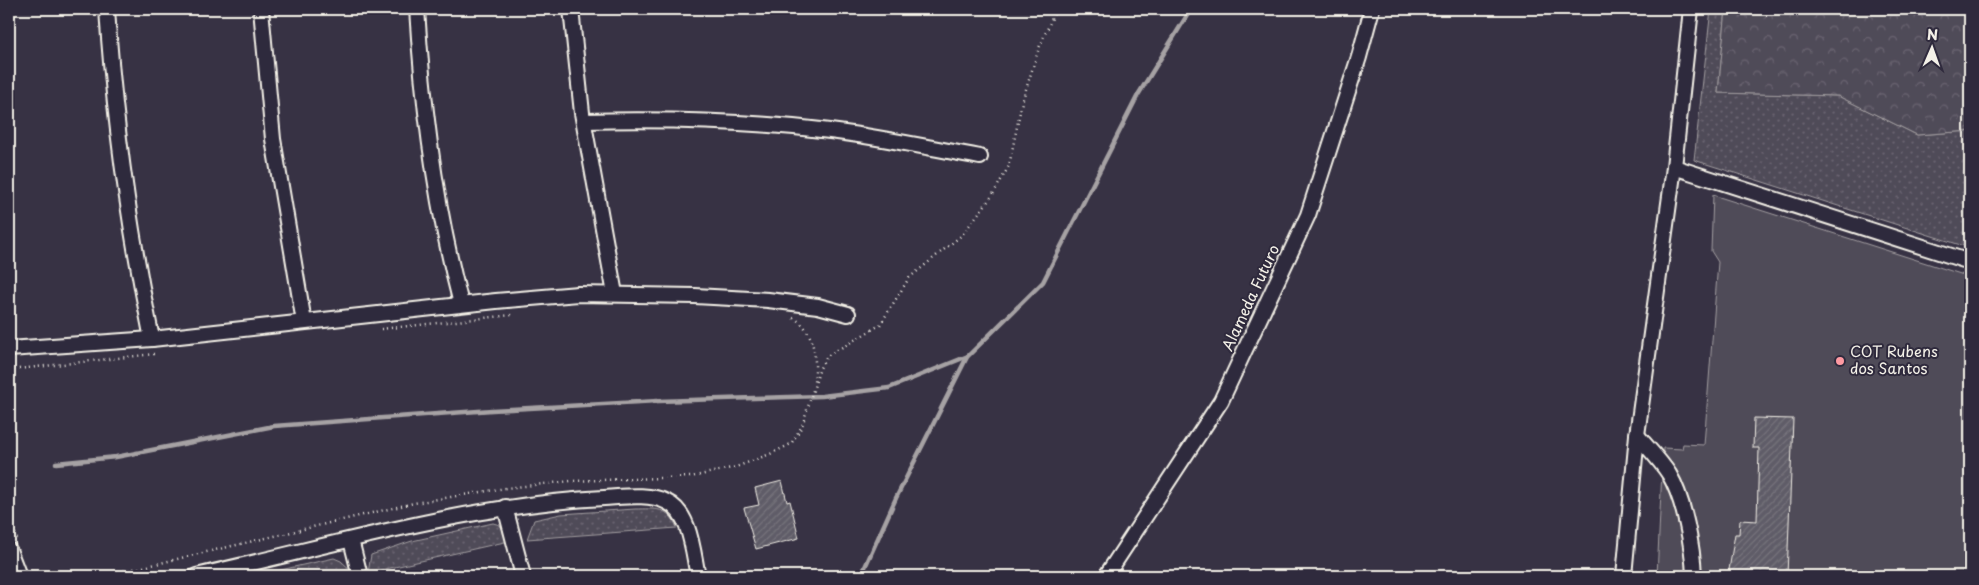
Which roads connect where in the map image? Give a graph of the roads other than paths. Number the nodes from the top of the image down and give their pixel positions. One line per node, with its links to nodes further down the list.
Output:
1 (107, 9): 15 (street)
2 (261, 9): 14 (street)
3 (417, 9): 12 (street)
4 (571, 9): 7 (street)
5 (1372, 9): 26 (street, Alameda Futuro)
6 (1691, 9): 9 (street)
7 (584, 121): 8 (street); 11 (street)
8 (980, 157)
9 (1674, 167): 10 (street); 17 (street)
10 (1970, 262)
11 (615, 294): 12 (street); 13 (street)
12 (461, 304): 14 (street)
13 (848, 314)
14 (304, 322): 15 (street)
15 (152, 339): 16 (street)
16 (9, 349)
17 (1636, 435): 27 (street); 28 (street)
18 (505, 507): 19 (street); 24 (street); 25 (street)
19 (351, 540): 22 (street); 23 (street)
20 (9, 550): 21 (street)
21 (19, 576)
22 (196, 576)
23 (360, 576)
24 (523, 576)
25 (698, 576)
26 (1106, 576)
27 (1624, 576)
28 (1694, 576)

